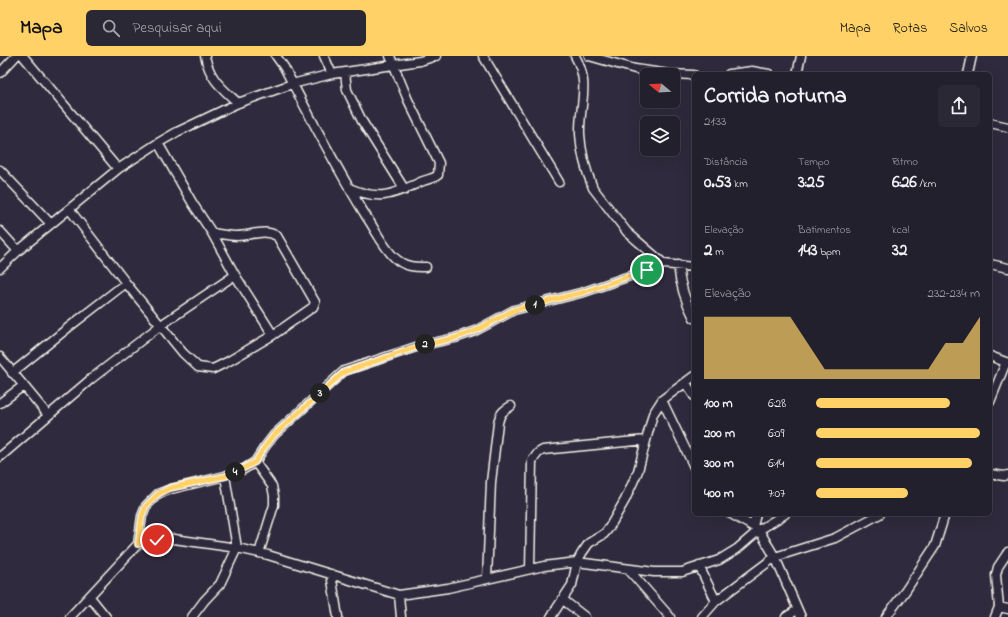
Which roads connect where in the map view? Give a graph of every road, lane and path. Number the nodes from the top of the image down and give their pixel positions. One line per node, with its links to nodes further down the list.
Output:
1 (16, 56): 19 (street)
2 (23, 56): 27 (street)
3 (205, 56): 23 (street)
4 (276, 56): 22 (street)
5 (324, 56): 20 (street)
6 (390, 56): 13 (street)
7 (436, 56): 13 (street)
8 (483, 56): 29 (street)
9 (575, 56): 37 (street)
10 (589, 56): 21 (street)
11 (801, 56): 17 (street)
12 (972, 56): 18 (street)
13 (394, 65): 14 (street); 31 (street)
14 (345, 72): 20 (street); 31 (street)
15 (744, 72): 16 (street)
16 (758, 72)
17 (797, 72)
18 (968, 72)
19 (0, 73)
20 (332, 74): 22 (street)
21 (692, 75)
22 (292, 84): 23 (street); 30 (street)
23 (238, 103): 26 (street)
24 (992, 124): 25 (street)
25 (1008, 127)
26 (158, 143): 27 (street); 35 (street)
27 (118, 169): 32 (street)
28 (0, 170): 33 (street)
29 (559, 182)
30 (349, 188): 31 (street); 40 (street)
31 (405, 190)
32 (70, 210): 33 (street); 45 (street)
33 (51, 224): 36 (street)
34 (0, 231): 36 (street)
35 (212, 233): 44 (street); 48 (street)
36 (18, 251): 42 (street)
37 (664, 264): 39 (street); 64 (street)
38 (992, 264): 43 (street)
39 (678, 265): 41 (street); 46 (street)
40 (426, 267)
41 (692, 267)
42 (0, 268)
43 (1008, 268)
44 (235, 275): 47 (street); 48 (street)
45 (126, 283): 47 (street); 52 (street)
46 (692, 314)
47 (161, 325): 48 (street); 61 (street)
48 (272, 335)
49 (0, 356): 52 (street)
50 (992, 357): 51 (street)
51 (1007, 362): 57 (street)
52 (12, 373): 55 (street)
53 (692, 378): 54 (street)
54 (686, 383): 56 (street); 58 (street)
55 (23, 386): 59 (street); 61 (street)
56 (692, 393)
57 (992, 397)
58 (662, 400): 62 (street); 65 (street)
59 (0, 403)
60 (511, 406): 85 (street)
61 (48, 415): 63 (street)
62 (646, 440): 80 (street); 82 (street)
63 (0, 457)
64 (255, 462): 68 (street); 78 (street)
65 (692, 463)
66 (992, 474): 67 (street)
67 (1008, 475)
68 (226, 476): 75 (street); 76 (street)
69 (735, 516): 74 (street)
70 (756, 516): 74 (street)
71 (781, 516): 74 (street)
72 (876, 516): 79 (street)
73 (944, 516): 103 (street)
74 (756, 528): 79 (street); 81 (street)
75 (138, 544): 76 (street); 87 (street)
76 (237, 548): 78 (street); 95 (street)
77 (1008, 552): 90 (street)
78 (259, 553): 84 (street)
79 (775, 557): 89 (street); 92 (street)
80 (577, 562): 82 (street); 83 (street); 88 (street)
81 (700, 566): 83 (street); 89 (street)
82 (530, 570): 85 (street)
83 (628, 570): 100 (street)
84 (331, 574): 86 (street); 96 (street)
85 (487, 579): 86 (street)
86 (400, 595): 97 (street)
87 (90, 597): 93 (street); 94 (street)
88 (562, 599): 98 (street); 99 (street)
89 (716, 601): 101 (street)
90 (999, 607): 91 (street); 104 (street)
91 (1008, 609)
92 (799, 613): 102 (street)
93 (70, 617)
94 (106, 617)
95 (192, 617)
96 (338, 617)
97 (401, 617)
98 (551, 617)
99 (585, 617)
100 (670, 617)
101 (702, 617)
102 (786, 617)
103 (886, 617)
104 (995, 617)

